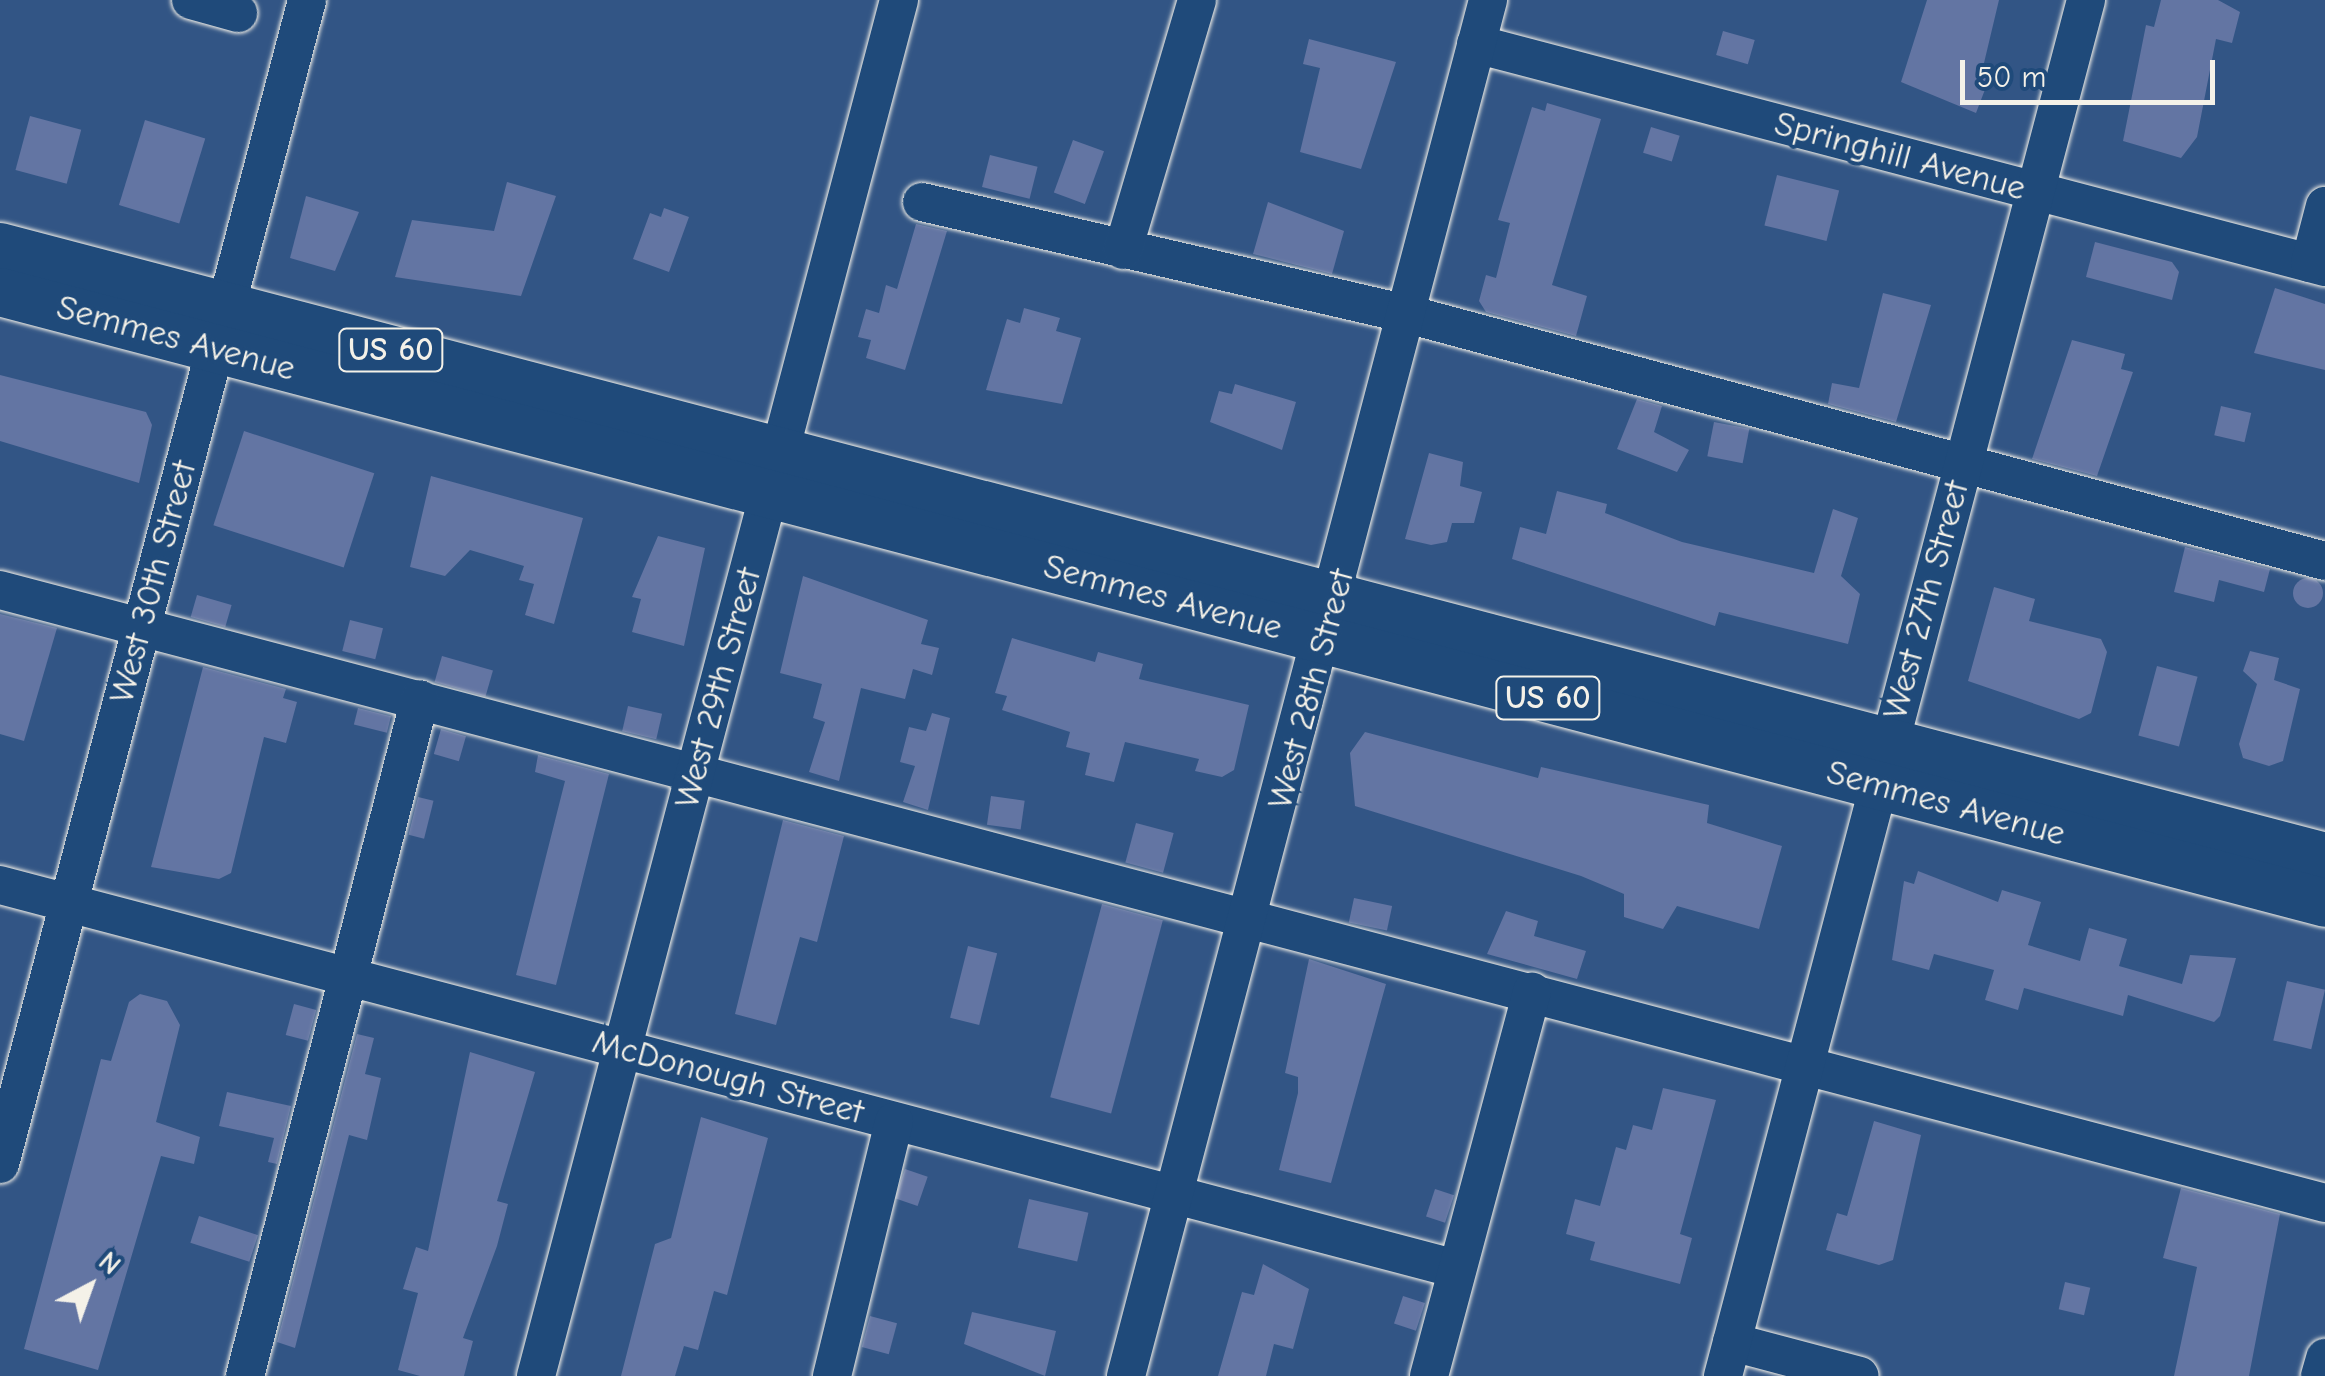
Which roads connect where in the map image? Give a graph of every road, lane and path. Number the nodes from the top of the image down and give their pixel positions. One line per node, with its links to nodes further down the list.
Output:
1 (191, 0): 7 (street)
2 (307, 0): 17 (street, West 30th Street)
3 (899, 0): 19 (street, West 29th Street)
4 (1197, 0): 13 (street)
5 (1488, 0): 8 (street, West 28th Street)
6 (2086, 0): 9 (street, West 27th Street)
7 (238, 13)
8 (1476, 44): 9 (street, Springhill Avenue); 16 (street, West 28th Street)
9 (2036, 192): 14 (street, Springhill Avenue); 18 (street, West 27th Street)
10 (922, 202): 13 (street)
11 (2325, 206): 14 (street)
12 (0, 247): 17 (main road, Semmes Avenue / US 60)
13 (1123, 250): 16 (street)
14 (2318, 265)
15 (0, 292): 17 (main road, Semmes Avenue / US 60)
16 (1407, 314): 18 (street); 22 (street, West 28th Street)
17 (221, 328): 19 (main road, Semmes Avenue / US 60); 23 (street, West 30th Street)
18 (1963, 463): 20 (street); 25 (street, West 27th Street)
19 (776, 474): 22 (main road, Semmes Avenue / US 60); 26 (street, West 29th Street)
20 (2325, 562)
21 (0, 590): 23 (street)
22 (1329, 618): 25 (main road, Semmes Avenue / US 60); 31 (street, West 28th Street)
23 (140, 628): 24 (street); 29 (street, West 30th Street)
24 (420, 699): 26 (street); 32 (street)
25 (1881, 764): 27 (main road, Semmes Avenue / US 60); 30 (main road, Semmes Avenue / US 60); 35 (street, West 27th Street)
26 (694, 773): 31 (street); 34 (street, West 29th Street)
27 (2325, 857)
28 (0, 885): 29 (street, McDonough Street)
29 (66, 902): 32 (street, McDonough Street); 37 (street, West 30th Street)
30 (2325, 903)
31 (1251, 917): 33 (street); 38 (street, West 28th Street)
32 (349, 978): 34 (street, McDonough Street); 43 (street)
33 (1532, 992): 35 (street); 40 (street)
34 (621, 1048): 36 (street, McDonough Street); 44 (street, West 29th Street)
35 (1803, 1066): 39 (street); 42 (street, West 27th Street)
36 (894, 1121): 38 (street, McDonough Street); 45 (street)
37 (0, 1164)
38 (1173, 1195): 40 (street, McDonough Street); 46 (street, West 28th Street)
39 (2325, 1203)
40 (1456, 1269): 47 (street)
41 (2325, 1358): 49 (street)
42 (1728, 1359): 48 (street)
43 (245, 1376)
44 (536, 1376)
45 (832, 1376)
46 (1126, 1376)
47 (1429, 1376)
48 (1860, 1376)
49 (2320, 1376)

